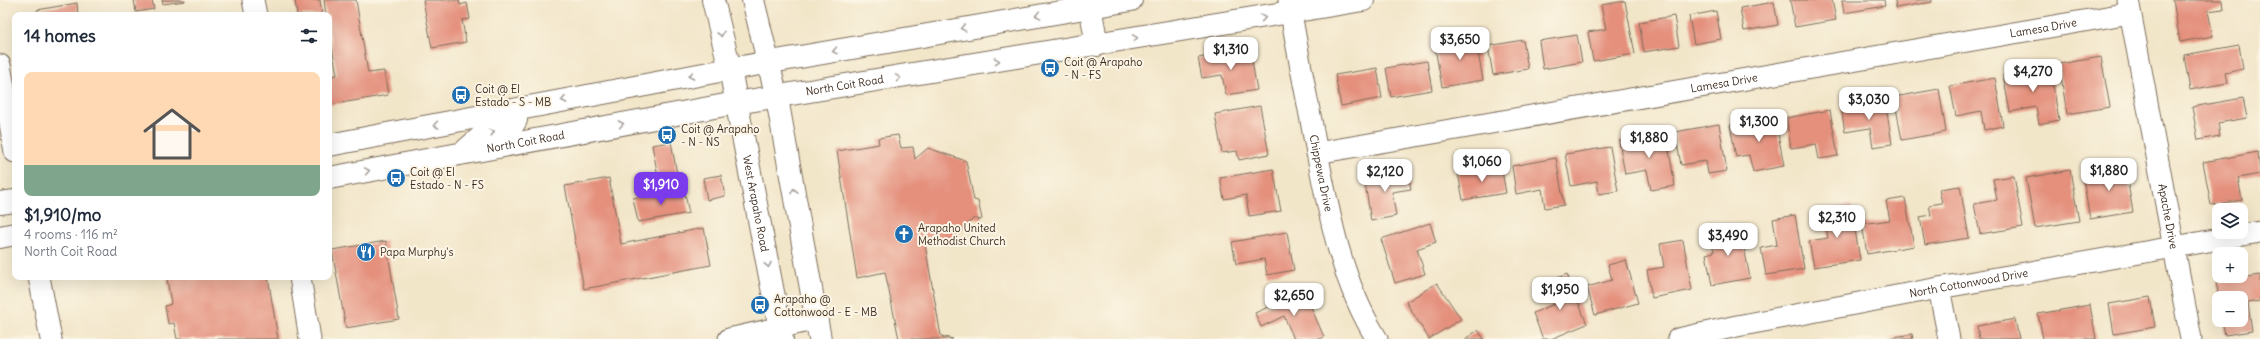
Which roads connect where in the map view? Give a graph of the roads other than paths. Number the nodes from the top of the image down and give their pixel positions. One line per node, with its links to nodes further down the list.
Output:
1 (254, 0): 9 (street)
2 (713, 0): 13 (main road, West Arapaho Road, one-way to 13)
3 (753, 0): 11 (main road)
4 (1131, 0): 6 (main road)
5 (1362, 0): 8 (main road, North Coit Road)
6 (1090, 6): 10 (main road); 11 (main road, one-way to 11)
7 (2129, 6): 19 (street, Lamesa Drive); 27 (street, Apache Drive)
8 (1290, 7): 10 (main road, North Coit Road, one-way to 8); 19 (street, Chippewa Drive)
9 (256, 12)
10 (1097, 45): 14 (main road, North Coit Road, one-way to 10)
11 (770, 62): 13 (main road); 14 (main road)
12 (0, 65): 17 (street)
13 (730, 69): 15 (main road, West Arapaho Road); 16 (main road, one-way to 16)
14 (777, 98): 15 (main road, North Coit Road); 31 (main road, one-way to 14)
15 (736, 103): 20 (main road, North Coit Road, one-way to 15); 32 (main road, West Arapaho Road, one-way to 32)
16 (514, 110): 18 (main road, one-way to 18); 20 (main road, one-way to 16)
17 (12, 135)
18 (332, 144)
19 (1317, 153): 36 (street, Chippewa Drive)
20 (461, 154): 21 (main road, North Coit Road, one-way to 20)
21 (332, 177)
22 (12, 201): 23 (main road)
23 (0, 203)
24 (2260, 232): 27 (street, North Cottonwood Drive)
25 (12, 235): 26 (main road)
26 (0, 237)
27 (2174, 247): 30 (street, North Cottonwood Drive); 39 (street, Apache Drive)
28 (40, 280): 33 (street)
29 (300, 280): 34 (street)
30 (1939, 288): 37 (street, North Cottonwood Drive); 38 (street)
31 (818, 329): 32 (street)
32 (781, 334): 35 (street)
33 (51, 339)
34 (310, 339)
35 (729, 339)
36 (1377, 339)
37 (1678, 339)
38 (1949, 339)
39 (2192, 339)

